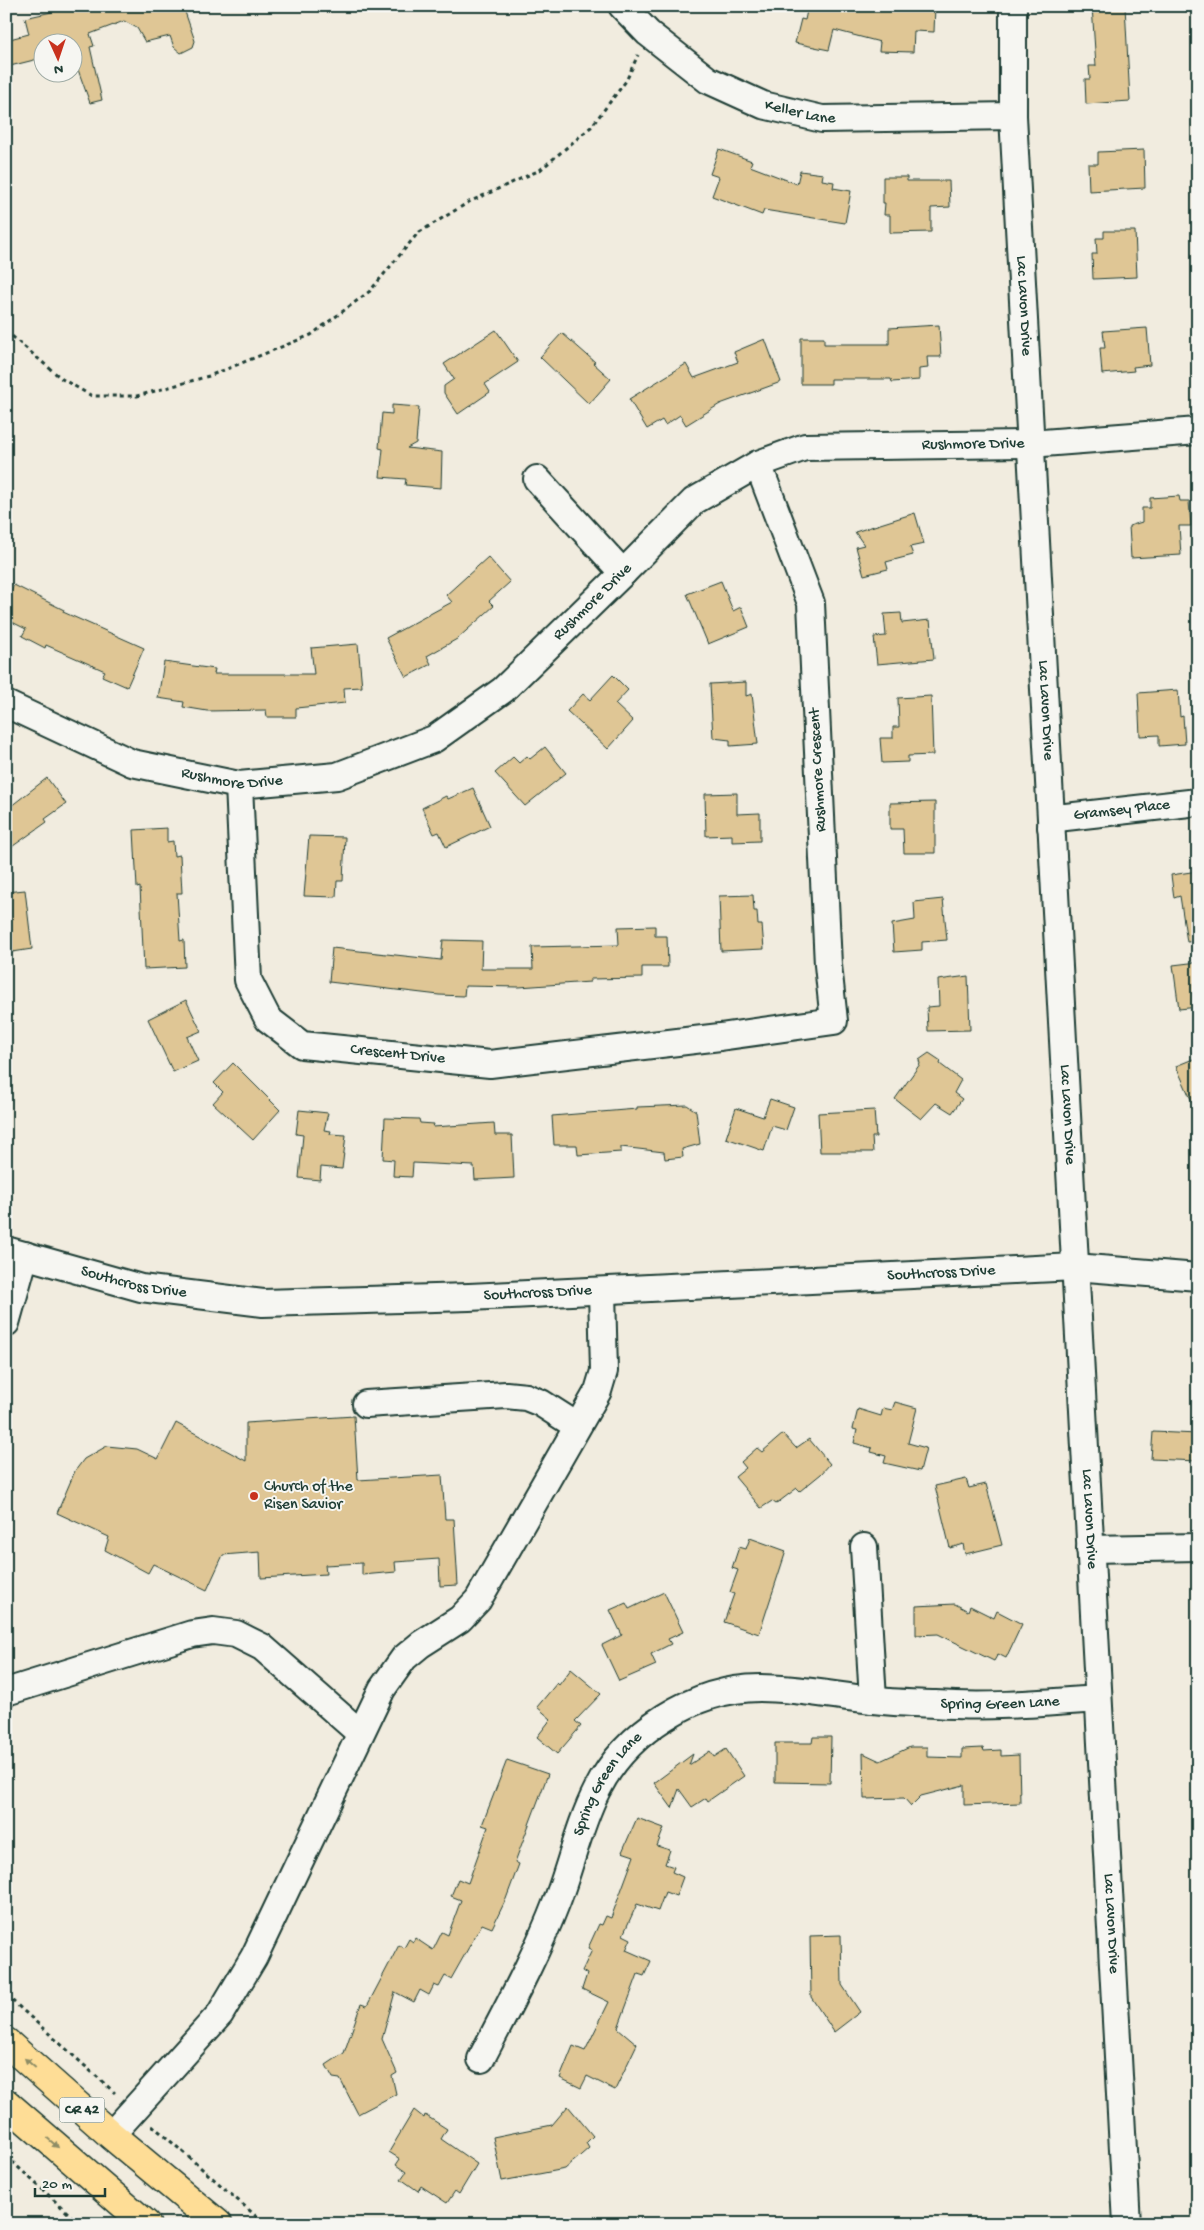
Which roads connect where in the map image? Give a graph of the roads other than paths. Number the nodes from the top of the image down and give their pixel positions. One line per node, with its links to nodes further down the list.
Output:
1 (622, 6): 3 (street, Keller Lane)
2 (1013, 6): 3 (street, Lac Lavon Drive)
3 (1013, 116): 5 (street, Lac Lavon Drive)
4 (1198, 431): 5 (street, Rushmore Drive)
5 (1030, 444): 6 (street, Rushmore Drive); 12 (street, Lac Lavon Drive)
6 (758, 464): 8 (street, Rushmore Drive); 13 (street, Rushmore Crescent)
7 (537, 479): 8 (street)
8 (623, 573): 10 (street, Rushmore Drive)
9 (6, 704): 10 (street, Rushmore Drive)
10 (239, 785): 13 (street, Crescent Drive)
11 (1198, 802): 12 (street, Gramsey Place)
12 (1051, 827): 15 (street, Lac Lavon Drive)
13 (771, 1029)
14 (16, 1253): 17 (street, Southcross Drive); 18 (street)
15 (1075, 1267): 16 (street, Southcross Drive); 17 (street, Southcross Drive); 23 (street, Lac Lavon Drive)
16 (1198, 1277)
17 (602, 1291): 20 (street)
18 (6, 1323)
19 (366, 1404): 20 (street)
20 (578, 1426): 27 (street)
21 (1198, 1547): 23 (street)
22 (864, 1548): 26 (street)
23 (1090, 1549): 25 (street, Lac Lavon Drive)
24 (6, 1692): 27 (street)
25 (1098, 1699): 26 (street, Spring Green Lane); 34 (street, Lac Lavon Drive)
26 (873, 1700): 29 (street, Spring Green Lane)
27 (360, 1733): 31 (street)
28 (6, 2042): 31 (highway, CR 42, one-way to 28)
29 (481, 2059)
30 (6, 2103): 32 (highway, CR 42, one-way to 32)
31 (111, 2135): 33 (highway, CR 42)
32 (146, 2224)
33 (218, 2224)
34 (1127, 2224)

